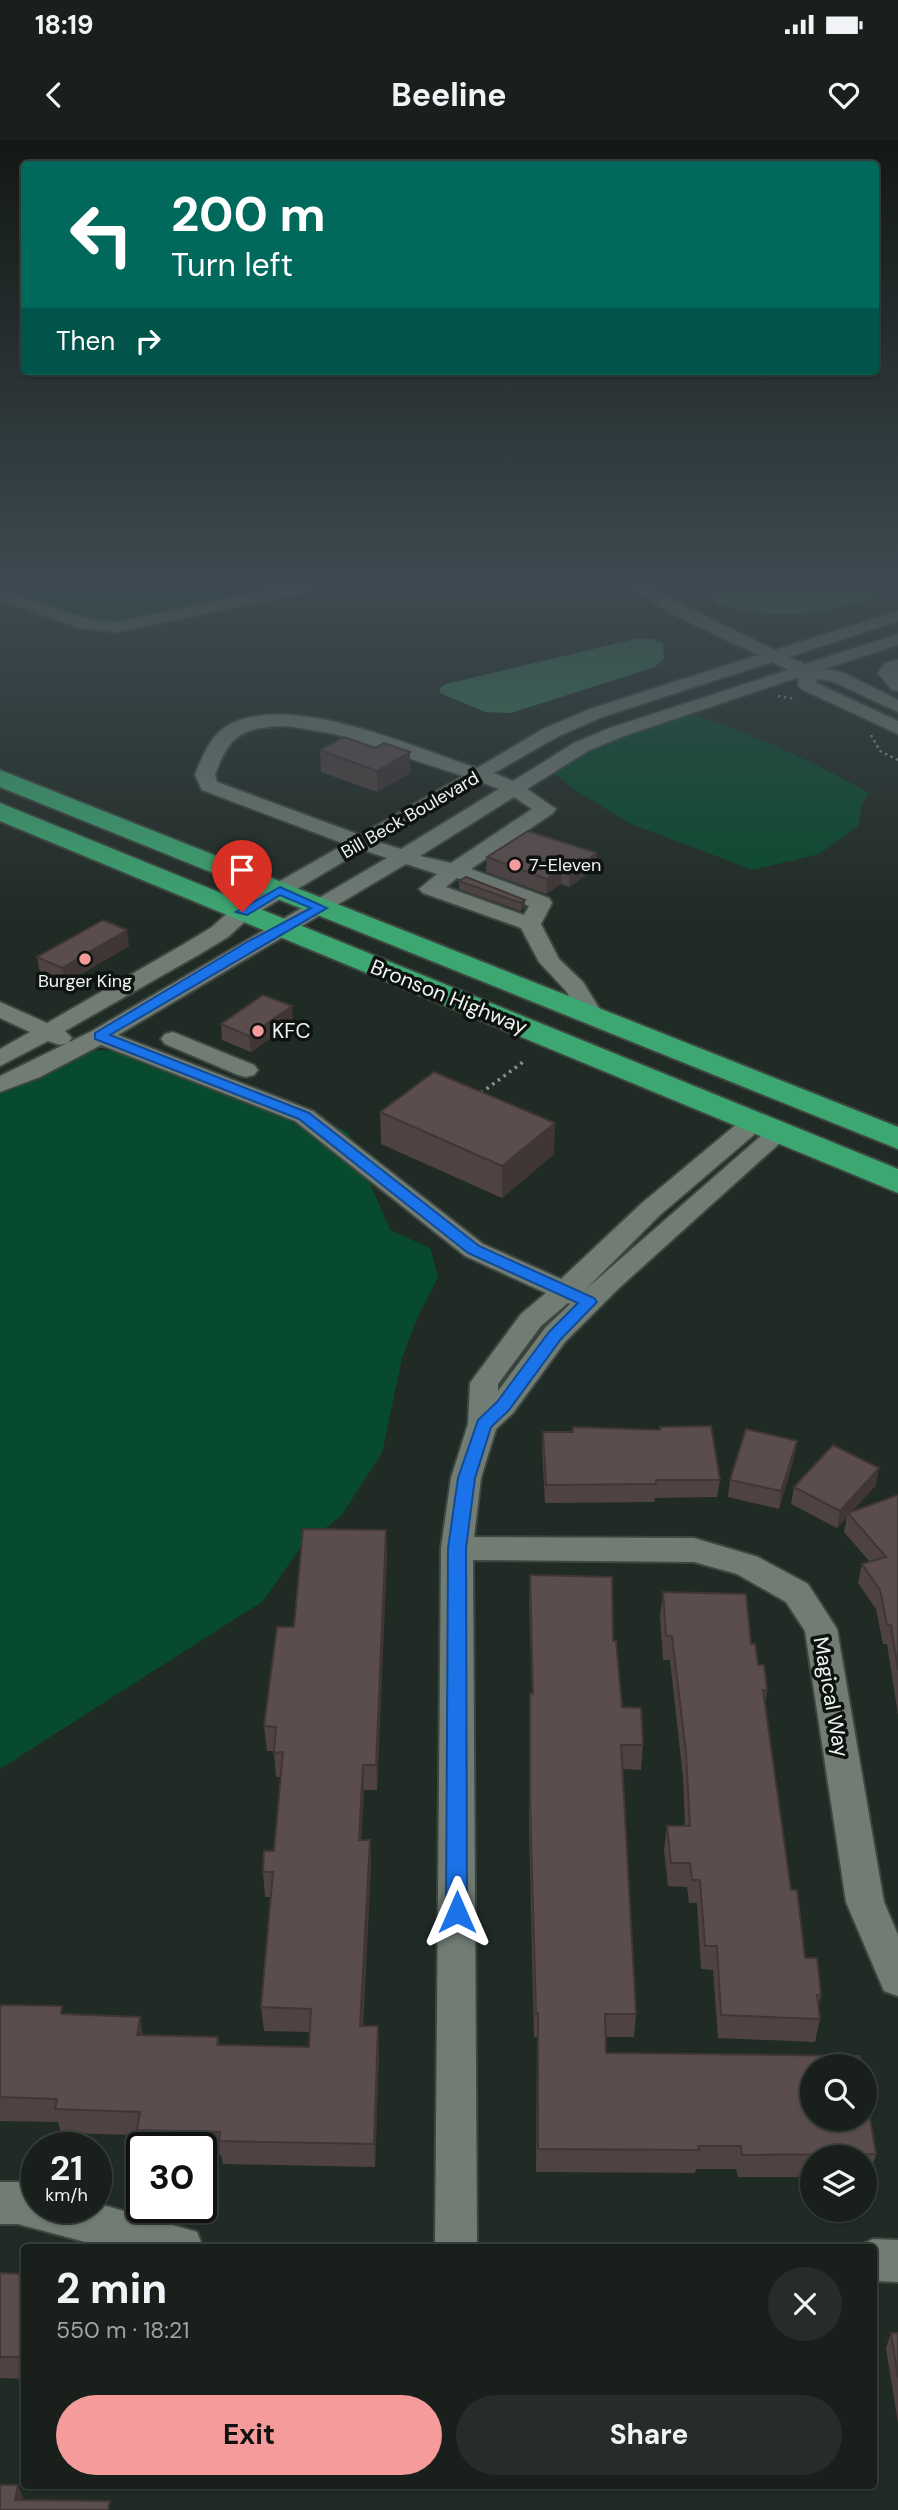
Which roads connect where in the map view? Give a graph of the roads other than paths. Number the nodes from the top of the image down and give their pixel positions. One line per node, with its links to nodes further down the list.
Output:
1 (642, 699): 7 (street, Bill Beck Boulevard)
2 (723, 699): 9 (street, Bill Beck Boulevard)
3 (835, 699): 6 (street)
4 (881, 699): 5 (street)
5 (898, 707)
6 (898, 730)
7 (480, 774): 9 (street); 11 (street, Bill Beck Boulevard); 11 (street)
8 (0, 778): 14 (highway, Bronson Highway)
9 (513, 788): 12 (street, Bill Beck Boulevard); 13 (street)
10 (0, 811): 17 (highway, Bronson Highway)
11 (362, 843): 12 (street); 14 (street, Bill Beck Boulevard)
12 (403, 856): 13 (street); 16 (street, Bill Beck Boulevard)
13 (454, 870): 15 (street); 15 (street)
14 (280, 891): 16 (highway, Bronson Highway); 17 (street, Bill Beck Boulevard)
15 (490, 897): 20 (street)
16 (321, 908): 18 (street, Bill Beck Boulevard); 20 (highway, Bronson Highway)
17 (242, 912): 18 (highway, Bronson Highway); 21 (street, Bill Beck Boulevard)
18 (284, 929): 23 (street, Bill Beck Boulevard); 27 (highway, Bronson Highway)
19 (0, 1009): 21 (street)
20 (592, 1016): 28 (highway, Bronson Highway)
21 (49, 1031): 23 (street); 24 (street, Bill Beck Boulevard)
22 (173, 1039): 25 (street)
23 (89, 1042): 26 (street, Bill Beck Boulevard); 30 (street)
24 (0, 1059)
25 (246, 1070)
26 (0, 1085)
27 (766, 1128): 29 (highway, Bronson Highway); 30 (street)
28 (898, 1139)
29 (898, 1182)
30 (577, 1296): 31 (street)
31 (457, 1548): 32 (street, Magical Way); 35 (street)
32 (898, 1979)
33 (0, 2203): 34 (street)
34 (171, 2244)
35 (456, 2244)
36 (877, 2260): 37 (street)
37 (898, 2261)

